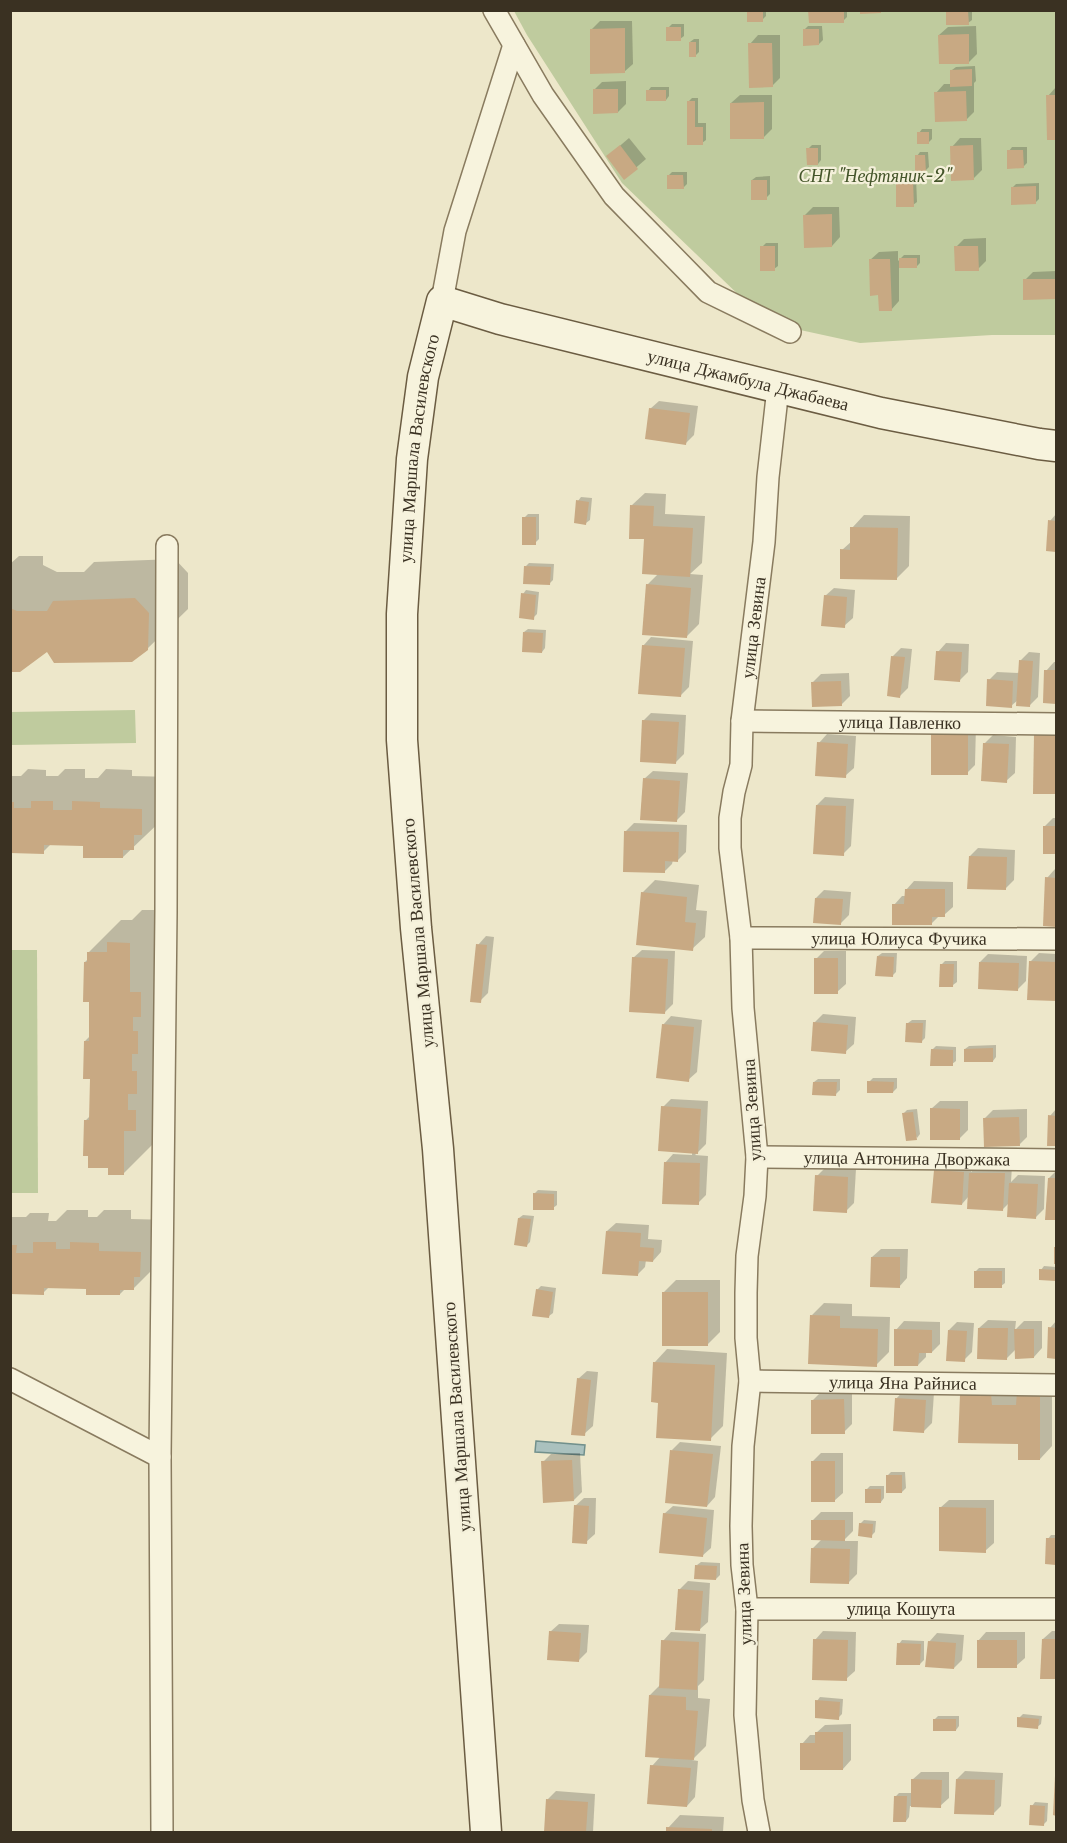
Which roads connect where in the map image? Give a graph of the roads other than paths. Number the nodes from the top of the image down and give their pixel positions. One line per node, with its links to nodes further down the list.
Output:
1 (494, 10): 2 (street)
2 (514, 45): 3 (street, улица Маршала Василевского); 4 (street)
3 (442, 301): 5 (main road, улица Джамбула Джабаева); 21 (main road, улица Маршала Василевского)
4 (790, 332)
5 (778, 388): 6 (main road, улица Джамбула Джабаева); 8 (street, улица Зевина)
6 (1056, 446)
7 (167, 546): 17 (street)
8 (742, 721): 9 (street, улица Павленко); 10 (street, улица Зевина)
9 (1056, 723)
10 (741, 938): 11 (street, улица Юлиуса Фучика); 12 (street, улица Зевина)
11 (1056, 939)
12 (757, 1157): 13 (street, улица Антонина Дворжака); 15 (street, улица Зевина)
13 (1056, 1160)
14 (10, 1379): 17 (street)
15 (750, 1381): 16 (street, улица Яна Райниса); 18 (street, улица Зевина)
16 (1056, 1385)
17 (160, 1457): 20 (street)
18 (747, 1609): 19 (street, улица Кошута); 22 (street, улица Зевина)
19 (1056, 1609)
20 (162, 1833)
21 (486, 1833)
22 (759, 1833)

